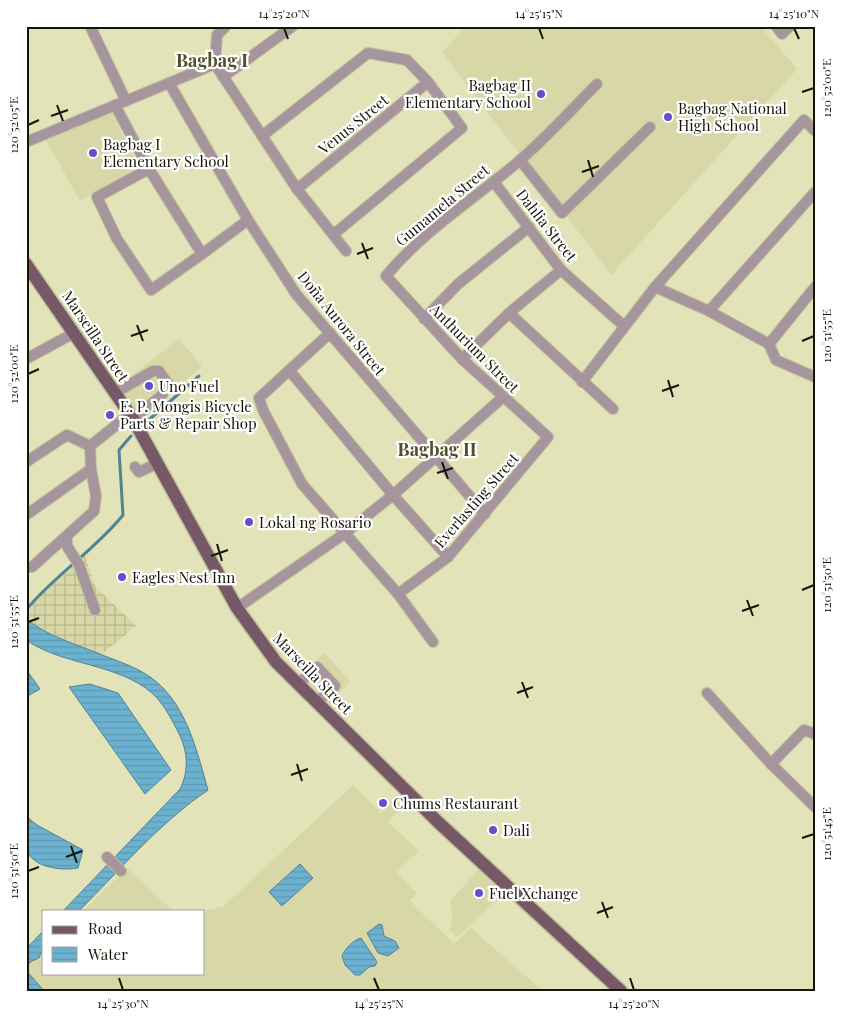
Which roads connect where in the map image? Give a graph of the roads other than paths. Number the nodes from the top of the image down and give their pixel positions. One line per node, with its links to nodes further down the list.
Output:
1 (90, 26): 11 (street)
2 (226, 26): 6 (street)
3 (293, 26): 7 (street)
4 (776, 26): 5 (street)
5 (790, 26)
6 (215, 64): 7 (street); 9 (street)
7 (223, 77): 15 (street)
8 (428, 82): 15 (street); 20 (street, Venus Street); 24 (street)
9 (169, 83): 11 (street); 22 (street, Doña Aurora Street)
10 (597, 84): 17 (street, Gumamela Street)
11 (126, 101): 12 (street)
12 (115, 105): 16 (street); 18 (street)
13 (650, 127): 17 (street)
14 (815, 131): 30 (street)
15 (262, 136): 20 (street)
16 (26, 142)
17 (520, 160): 19 (street, Gumamela Street)
18 (149, 169): 26 (street); 26 (street)
19 (494, 182): 23 (street, Dahlia Street); 29 (street, Gumamela Street)
20 (297, 189): 24 (street)
21 (815, 192): 32 (street)
22 (248, 220): 26 (street); 37 (street, Doña Aurora Street)
23 (529, 227): 28 (street, Dahlia Street); 34 (street)
24 (334, 234): 25 (street)
25 (346, 251)
26 (202, 254)
27 (26, 264): 36 (main road, Marseilla Street)
28 (561, 270): 33 (street); 35 (street, Dahlia Street)
29 (386, 276): 34 (street, Anthurium Street)
30 (656, 287): 32 (street); 35 (street)
31 (815, 287): 38 (street)
32 (709, 310): 38 (street)
33 (509, 313): 40 (street); 43 (street)
34 (424, 319): 40 (street, Anthurium Street)
35 (624, 326): 43 (street)
36 (74, 333): 39 (street); 44 (main road, Marseilla Street)
37 (330, 333): 41 (street); 50 (street, Doña Aurora Street)
38 (769, 344): 42 (street)
39 (26, 359)
40 (462, 359): 45 (street, Anthurium Street)
41 (289, 370): 55 (street); 58 (street)
42 (815, 377)
43 (582, 382): 46 (street)
44 (115, 393): 47 (main road, Marseilla Street); 47 (street)
45 (503, 397): 48 (street, Anthurium Street); 50 (street)
46 (613, 409)
47 (131, 417): 49 (street); 52 (main road, Marseilla Street)
48 (548, 438): 56 (street, Everlasting Street)
49 (90, 446): 51 (street); 54 (street)
50 (435, 458): 55 (street); 56 (street, Doña Aurora Street)
51 (26, 462)
52 (158, 463): 53 (street); 63 (main road, Marseilla Street)
53 (135, 467)
54 (91, 469): 57 (street); 61 (street)
55 (393, 495): 58 (street); 60 (street)
56 (485, 514): 60 (street, Everlasting Street)
57 (26, 515)
58 (344, 534): 62 (street); 63 (street)
59 (67, 541): 64 (street)
60 (448, 556): 62 (street, Everlasting Street)
61 (26, 567)
62 (398, 594): 65 (street)
63 (238, 608): 66 (main road, Marseilla Street)
64 (94, 610)
65 (433, 642)
66 (298, 684): 68 (main road, Marseilla Street); 68 (street)
67 (707, 693): 70 (street)
68 (317, 702): 74 (main road, Marseilla Street)
69 (815, 734): 70 (street)
70 (771, 764): 71 (street)
71 (815, 807)
72 (106, 857): 73 (street)
73 (121, 871)
74 (621, 991)

